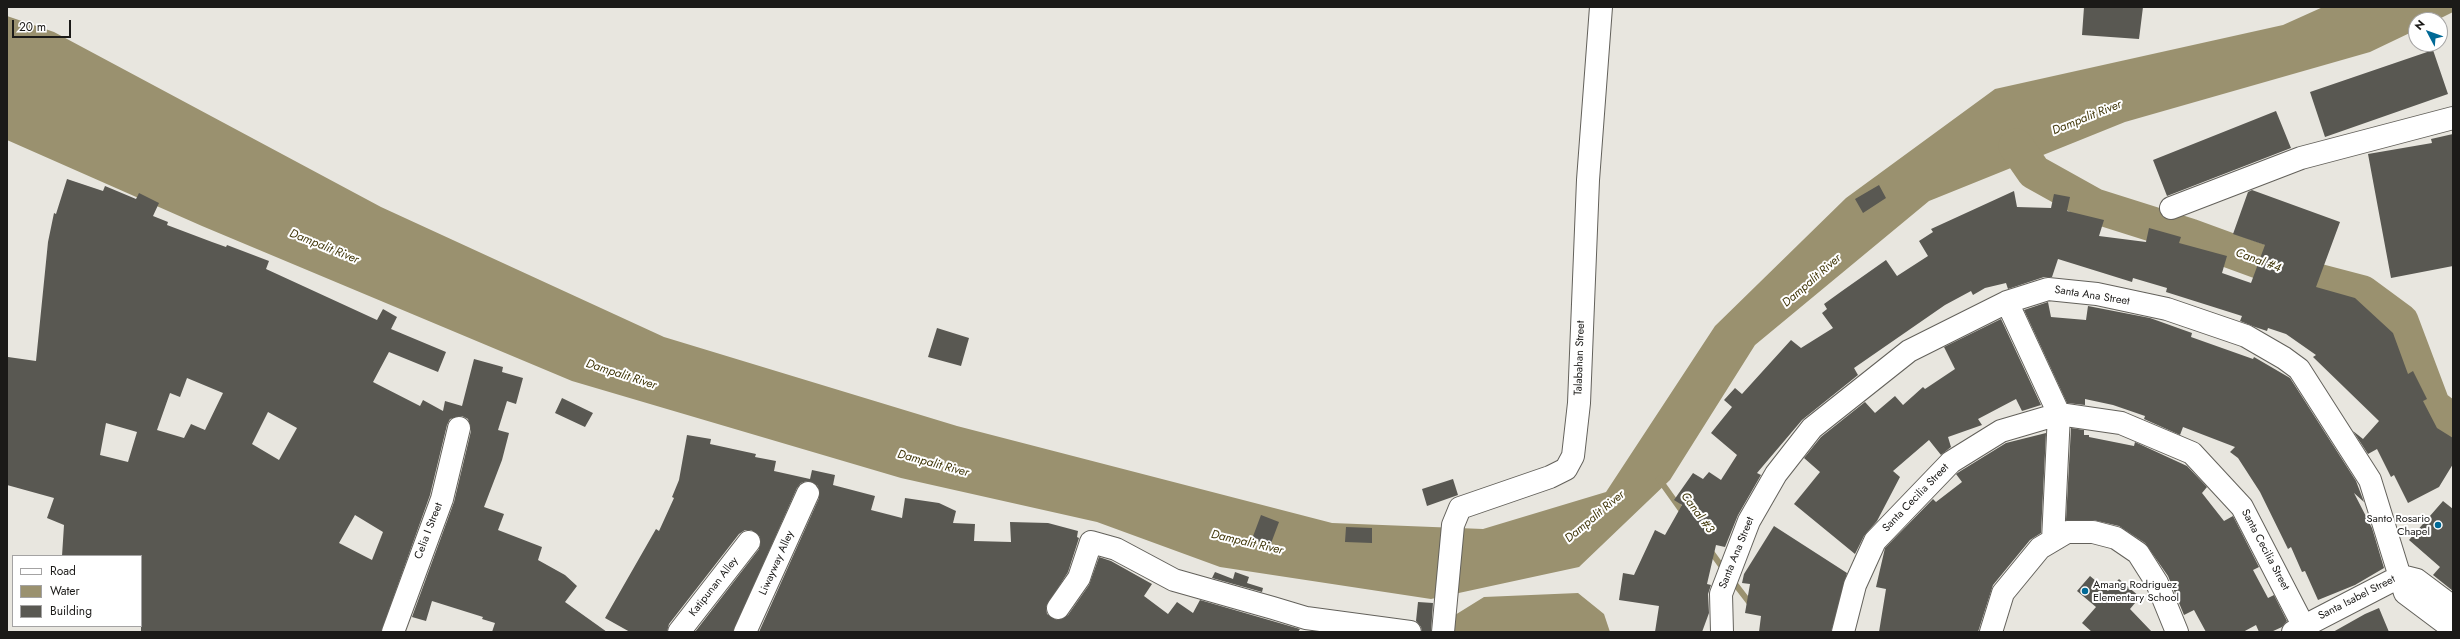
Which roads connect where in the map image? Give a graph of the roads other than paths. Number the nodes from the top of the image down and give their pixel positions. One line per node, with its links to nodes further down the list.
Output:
1 (1601, 7): 19 (street, Talabahan Street)
2 (2453, 118): 3 (street)
3 (2171, 208)
4 (2007, 302): 5 (street); 10 (street, Santa Ana Street); 20 (street, Santa Ana Street)
5 (2059, 414): 8 (street); 13 (street, Santa Cecilia Street); 21 (street, Santa Cecilia Street)
6 (459, 428): 15 (street, Celia I Street)
7 (808, 493): 17 (street, Liwayway Alley)
8 (2053, 540): 22 (street); 23 (street)
9 (749, 542): 16 (street, Katipunan Alley)
10 (2401, 576): 11 (street); 13 (street, Santa Isabel Street); 14 (street, Santa Ana Street)
11 (2453, 607)
12 (1058, 608): 18 (street)
13 (2298, 628)
14 (2453, 629)
15 (393, 632)
16 (679, 632)
17 (746, 632)
18 (1410, 632)
19 (1444, 632)
20 (1722, 632)
21 (1843, 632)
22 (1991, 632)
23 (2177, 632)

